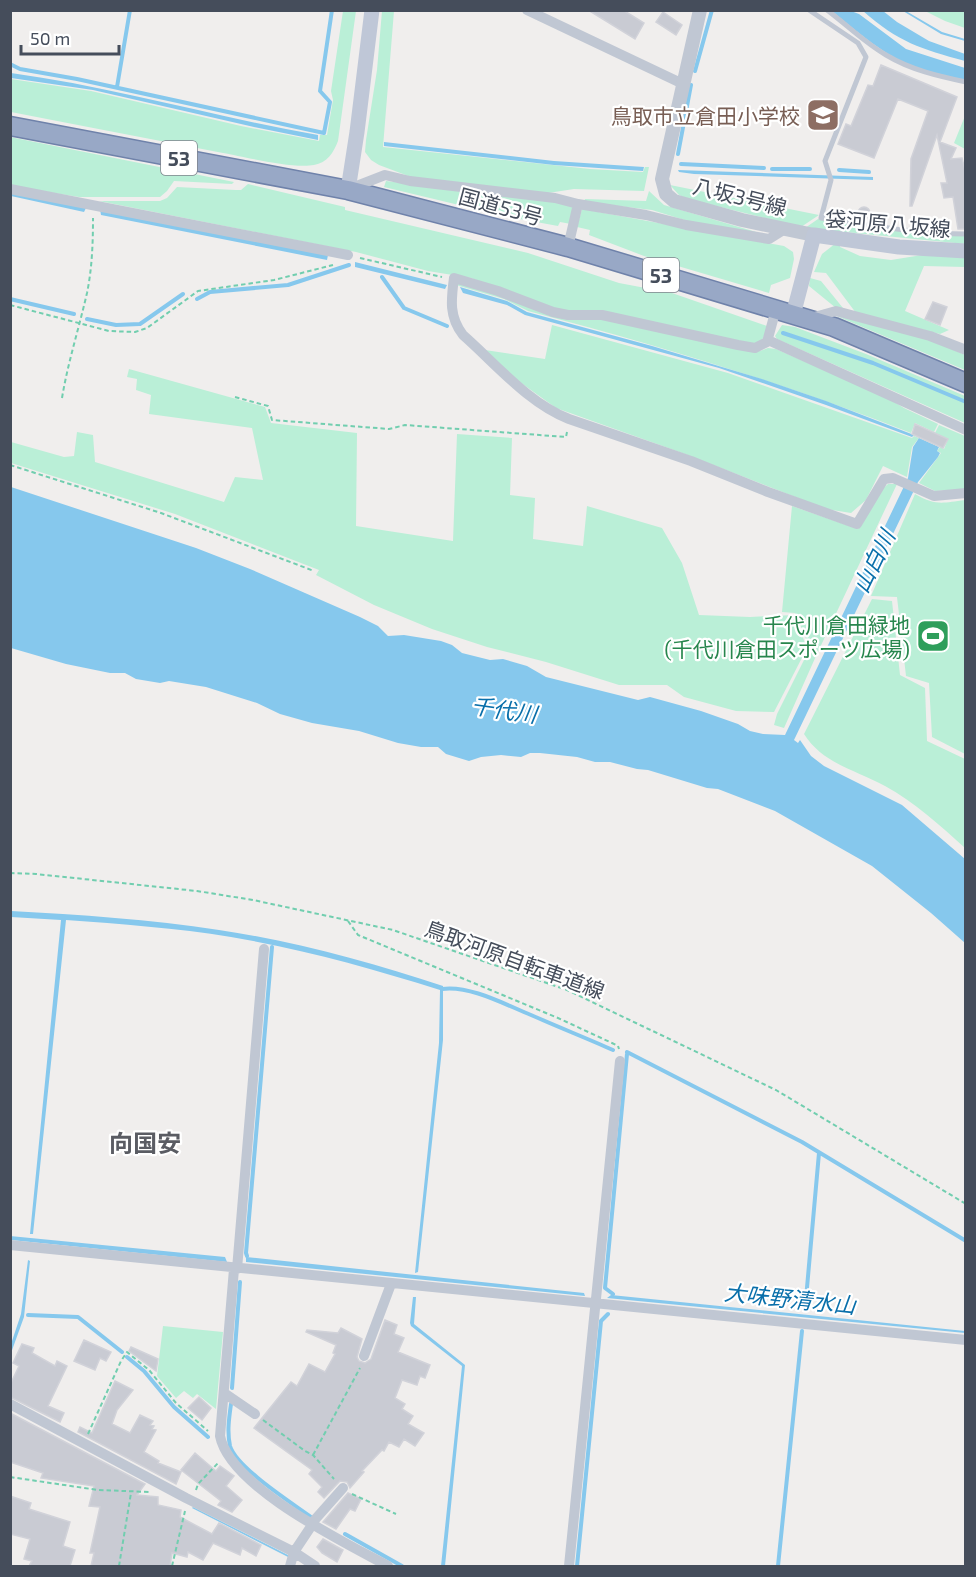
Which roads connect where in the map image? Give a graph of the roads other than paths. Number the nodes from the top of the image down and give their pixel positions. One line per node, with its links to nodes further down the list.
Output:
1 (372, 10): 10 (main road)
2 (527, 10): 7 (street)
3 (700, 10): 7 (street, 八坂3号線)
4 (808, 10): 13 (lane)
5 (827, 10): 6 (lane)
6 (966, 82)
7 (683, 84): 12 (street, 八坂3号線)
8 (10, 126): 10 (highway, 国道53号 / 53)
9 (10, 189): 17 (street)
10 (348, 190): 11 (street); 15 (highway, 国道53号 / 53)
11 (578, 204): 12 (street); 15 (street)
12 (785, 229): 14 (street, 八坂3号線)
13 (966, 234)
14 (814, 235): 16 (main road, 袋河原八坂線); 18 (main road, 袋河原八坂線)
15 (568, 247): 18 (highway, 国道53号 / 53)
16 (966, 251)
17 (348, 255)
18 (792, 314): 19 (street); 20 (street); 21 (highway, 国道53号 / 53)
19 (768, 340): 22 (street); 23 (street)
20 (966, 350)
21 (966, 383)
22 (966, 430)
23 (966, 493)
24 (264, 949): 27 (street)
25 (620, 1061): 29 (street)
26 (10, 1245): 27 (street)
27 (235, 1269): 28 (street); 32 (street)
28 (391, 1284): 29 (street); 31 (street)
29 (596, 1305): 30 (street); 41 (street)
30 (966, 1340)
31 (364, 1356)
32 (224, 1393): 34 (street); 36 (street)
33 (10, 1404): 37 (street)
34 (255, 1414)
35 (343, 1488): 36 (street)
36 (312, 1524): 37 (street); 40 (street)
37 (294, 1552): 38 (street); 39 (street)
38 (290, 1566)
39 (315, 1566)
40 (388, 1566)
41 (569, 1566)

